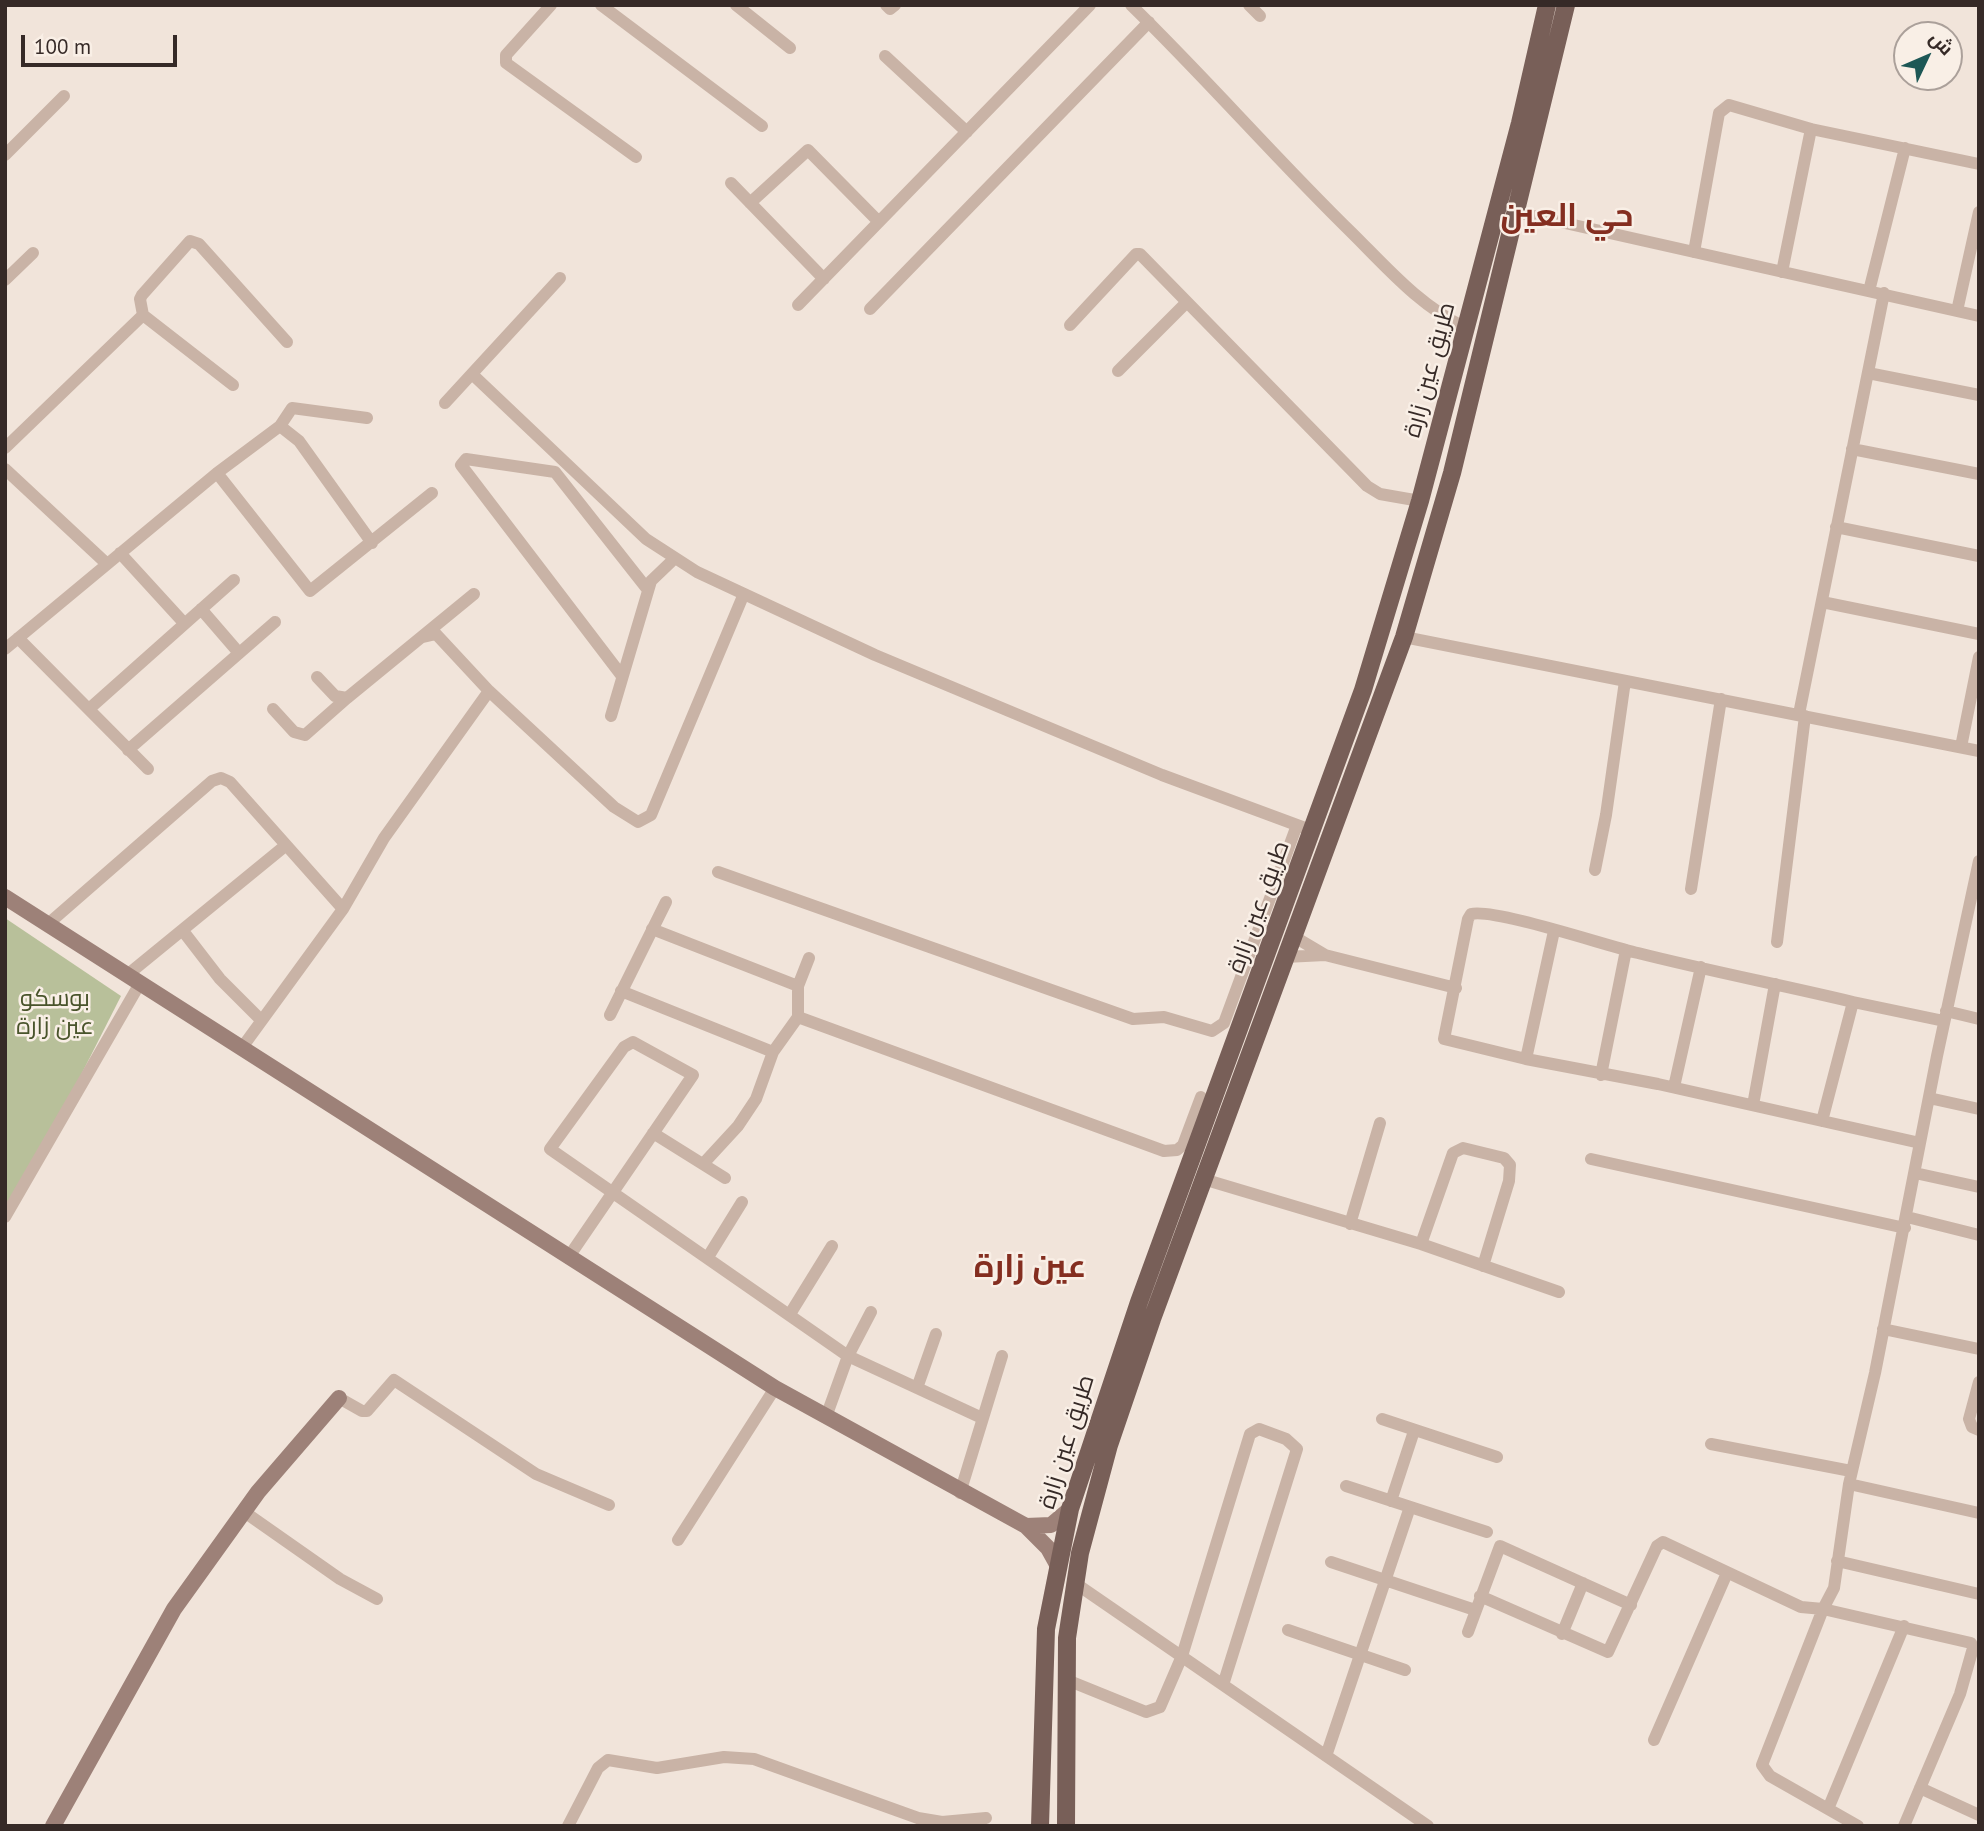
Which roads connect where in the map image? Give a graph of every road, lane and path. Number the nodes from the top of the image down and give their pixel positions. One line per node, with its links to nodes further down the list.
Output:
1 (551, 5): 21 (street)
2 (601, 5): 16 (street)
3 (736, 5): 13 (street)
4 (886, 5): 5 (street)
5 (895, 5)
6 (1090, 5): 18 (street)
7 (1131, 5): 12 (street)
8 (1250, 5): 11 (street)
9 (1547, 5): 43 (main road, طريق عين زارة)
10 (1566, 5): 25 (main road, طريق عين زارة)
11 (1260, 16)
12 (1149, 23): 38 (street); 43 (street)
13 (790, 48)
14 (885, 56): 18 (street)
15 (64, 96): 20 (street)
16 (762, 126)
17 (1811, 129): 19 (street); 28 (street); 30 (street)
18 (967, 132): 27 (street)
19 (1905, 148): 22 (street); 34 (street)
20 (5, 155)
21 (636, 157)
22 (1979, 164)
23 (731, 183): 24 (street)
24 (750, 203): 27 (street); 32 (street)
25 (1516, 212): 28 (street); 76 (main road, طريق عين زارة)
26 (1979, 212): 39 (street)
27 (879, 222): 32 (street)
28 (1694, 252): 30 (street)
29 (33, 253): 33 (street)
30 (1782, 272): 34 (street)
31 (560, 278): 47 (street)
32 (824, 279): 37 (street)
33 (5, 280)
34 (1869, 291): 35 (street)
35 (1884, 293): 39 (street); 46 (street)
36 (1187, 302): 42 (street); 45 (street); 59 (street)
37 (798, 305)
38 (870, 309)
39 (1957, 311): 41 (street)
40 (143, 315): 44 (street); 48 (street); 53 (street)
41 (1979, 316)
42 (1070, 325)
43 (1466, 328): 59 (main road, طريق عين زارة)
44 (287, 342)
45 (1118, 371)
46 (1868, 373): 49 (street); 54 (street)
47 (472, 374): 50 (street); 64 (street)
48 (233, 385)
49 (1979, 395)
50 (445, 403)
51 (368, 418): 52 (street)
52 (280, 426): 56 (street); 61 (street)
53 (5, 448)
54 (1852, 449): 57 (street); 60 (street)
55 (5, 469): 65 (street)
56 (217, 473): 61 (street); 62 (street)
57 (1979, 474)
58 (432, 493): 61 (street)
59 (1420, 501): 95 (main road, طريق عين زارة)
60 (1836, 527): 63 (street); 70 (street)
61 (372, 543)
62 (120, 553): 65 (street); 73 (street)
63 (1979, 556)
64 (674, 559): 67 (street); 69 (street)
65 (107, 564): 77 (street)
66 (234, 580): 71 (street)
67 (648, 590): 81 (street); 81 (street)
68 (474, 594): 75 (street)
69 (743, 596): 84 (street); 95 (street)
70 (1822, 602): 74 (street); 89 (street)
71 (201, 609): 73 (street); 79 (street)
72 (275, 622): 79 (street)
73 (184, 623): 87 (street)
74 (1979, 634)
75 (423, 637): 84 (street); 85 (street)
76 (1404, 637): 83 (street); 109 (main road, طريق عين زارة)
77 (18, 638): 78 (street); 87 (street)
78 (5, 649)
79 (239, 653): 92 (street)
80 (1979, 657): 91 (street)
81 (622, 676): 90 (street)
82 (317, 677): 85 (street)
83 (1625, 681): 86 (street); 98 (street)
84 (489, 691): 103 (street)
85 (348, 698): 88 (street)
86 (1721, 699): 89 (street); 100 (street)
87 (89, 709): 92 (street)
88 (273, 709)
89 (1802, 715): 91 (street); 110 (street)
90 (611, 716)
91 (1961, 747): 93 (street)
92 (128, 750): 94 (street)
93 (1979, 751)
94 (148, 769)
95 (1305, 828): 99 (street); 182 (main road, طريق عين زارة)
96 (285, 846): 103 (street); 105 (street); 107 (street)
97 (1979, 861): 104 (street)
98 (1595, 870)
99 (718, 872)
100 (1691, 889)
101 (5, 897): 105 (main road)
102 (666, 902): 106 (street)
103 (342, 909): 126 (street)
104 (1973, 909): 123 (street)
105 (48, 924): 116 (main road)
106 (652, 929): 118 (street); 120 (street)
107 (183, 931): 116 (street); 126 (street)
108 (1554, 931): 111 (street); 119 (street); 129 (street)
109 (1293, 936): 112 (street); 113 (main road, طريق عين زارة)
110 (1777, 942)
111 (1626, 950): 115 (street); 130 (street)
112 (1325, 955): 113 (street); 119 (street)
113 (1285, 957): 144 (main road, طريق عين زارة)
114 (809, 958): 118 (street)
115 (1701, 967): 117 (street); 131 (street)
116 (133, 980): 127 (main road); 148 (street)
117 (1775, 984): 121 (street); 134 (street)
118 (798, 986): 124 (street)
119 (1456, 988): 129 (street)
120 (621, 991): 122 (street); 128 (street)
121 (1853, 1002): 123 (street); 136 (street)
122 (610, 1015)
123 (1945, 1016): 125 (street); 133 (street)
124 (798, 1017): 128 (street); 132 (street)
125 (1979, 1019)
126 (261, 1020): 127 (street)
127 (241, 1049): 155 (main road)
128 (774, 1052): 141 (street)
129 (1526, 1059): 130 (street)
130 (1601, 1075): 131 (street)
131 (1674, 1087): 134 (street)
132 (1201, 1097)
133 (1929, 1098): 135 (street); 139 (street)
134 (1753, 1105): 136 (street)
135 (1979, 1109)
136 (1822, 1121): 139 (street)
137 (1380, 1123): 150 (street)
138 (653, 1133): 141 (street); 146 (street); 146 (street)
139 (1920, 1143): 142 (street)
140 (1591, 1159): 149 (street)
141 (703, 1164): 143 (street)
142 (1915, 1173): 145 (street); 149 (street)
143 (725, 1178)
144 (1203, 1179): 150 (street); 193 (main road, طريق عين زارة)
145 (1979, 1188)
146 (614, 1191): 154 (street); 155 (street)
147 (742, 1202): 154 (street)
148 (5, 1217)
149 (1906, 1223): 151 (street); 160 (street)
150 (1350, 1224): 152 (street)
151 (1979, 1235)
152 (1421, 1244): 156 (street); 156 (street)
153 (832, 1246): 159 (street)
154 (708, 1257): 159 (street)
155 (568, 1258): 166 (main road)
156 (1483, 1266): 157 (street)
157 (1559, 1292)
158 (871, 1312): 163 (street)
159 (790, 1314): 163 (street)
160 (1883, 1329): 162 (street); 176 (street)
161 (936, 1334): 167 (street)
162 (1979, 1349)
163 (848, 1356): 167 (street); 169 (street)
164 (1002, 1356): 170 (street)
165 (1979, 1382): 172 (street)
166 (775, 1388): 169 (main road); 187 (street)
167 (917, 1388): 170 (street)
168 (339, 1398): 180 (street); 183 (main road)
169 (826, 1417): 178 (main road)
170 (982, 1418): 178 (street)
171 (1382, 1419): 173 (street)
172 (1979, 1430)
173 (1414, 1431): 175 (street); 179 (street)
174 (1711, 1444): 176 (street)
175 (1497, 1457)
176 (1850, 1478): 184 (street); 188 (street)
177 (1346, 1486): 179 (street)
178 (960, 1493): 185 (main road)
179 (1391, 1501): 181 (street)
180 (609, 1505)
181 (1410, 1507): 186 (street); 192 (street)
182 (1070, 1509): 185 (main road); 190 (main road, طريق عين زارة)
183 (243, 1511): 197 (street); 218 (main road)
184 (1979, 1513)
185 (1026, 1527): 190 (main road)
186 (1487, 1532)
187 (678, 1540)
188 (1837, 1561): 195 (street); 199 (street)
189 (1331, 1562): 192 (street)
190 (1058, 1566): 220 (main road, طريق عين زارة)
191 (1727, 1573): 198 (street); 199 (street); 212 (street)
192 (1384, 1579): 200 (street); 205 (street)
193 (1075, 1583): 206 (street); 209 (main road, طريق عين زارة)
194 (1583, 1583): 196 (street); 198 (street); 204 (street)
195 (1979, 1594)
196 (1479, 1596): 200 (street); 204 (street)
197 (377, 1599)
198 (1631, 1605): 204 (street)
199 (1823, 1609): 201 (street); 215 (street)
200 (1475, 1610): 203 (street)
201 (1903, 1626): 208 (street); 215 (street)
202 (1288, 1630): 205 (street)
203 (1468, 1632)
204 (1562, 1634)
205 (1359, 1654): 207 (street); 213 (street)
206 (1182, 1656): 209 (street); 211 (street); 211 (street)
207 (1405, 1670)
208 (1965, 1678): 210 (street); 214 (street)
209 (1067, 1680): 221 (main road, طريق عين زارة)
210 (1979, 1682)
211 (1223, 1685): 213 (street)
212 (1654, 1740)
213 (1326, 1756): 222 (street)
214 (1920, 1788): 216 (street); 224 (street)
215 (1828, 1809): 223 (street)
216 (1979, 1815)
217 (986, 1818): 219 (street)
218 (53, 1826)
219 (568, 1826)
220 (1040, 1826)
221 (1066, 1826)
222 (1428, 1826)
223 (1858, 1826)
224 (1904, 1826)

